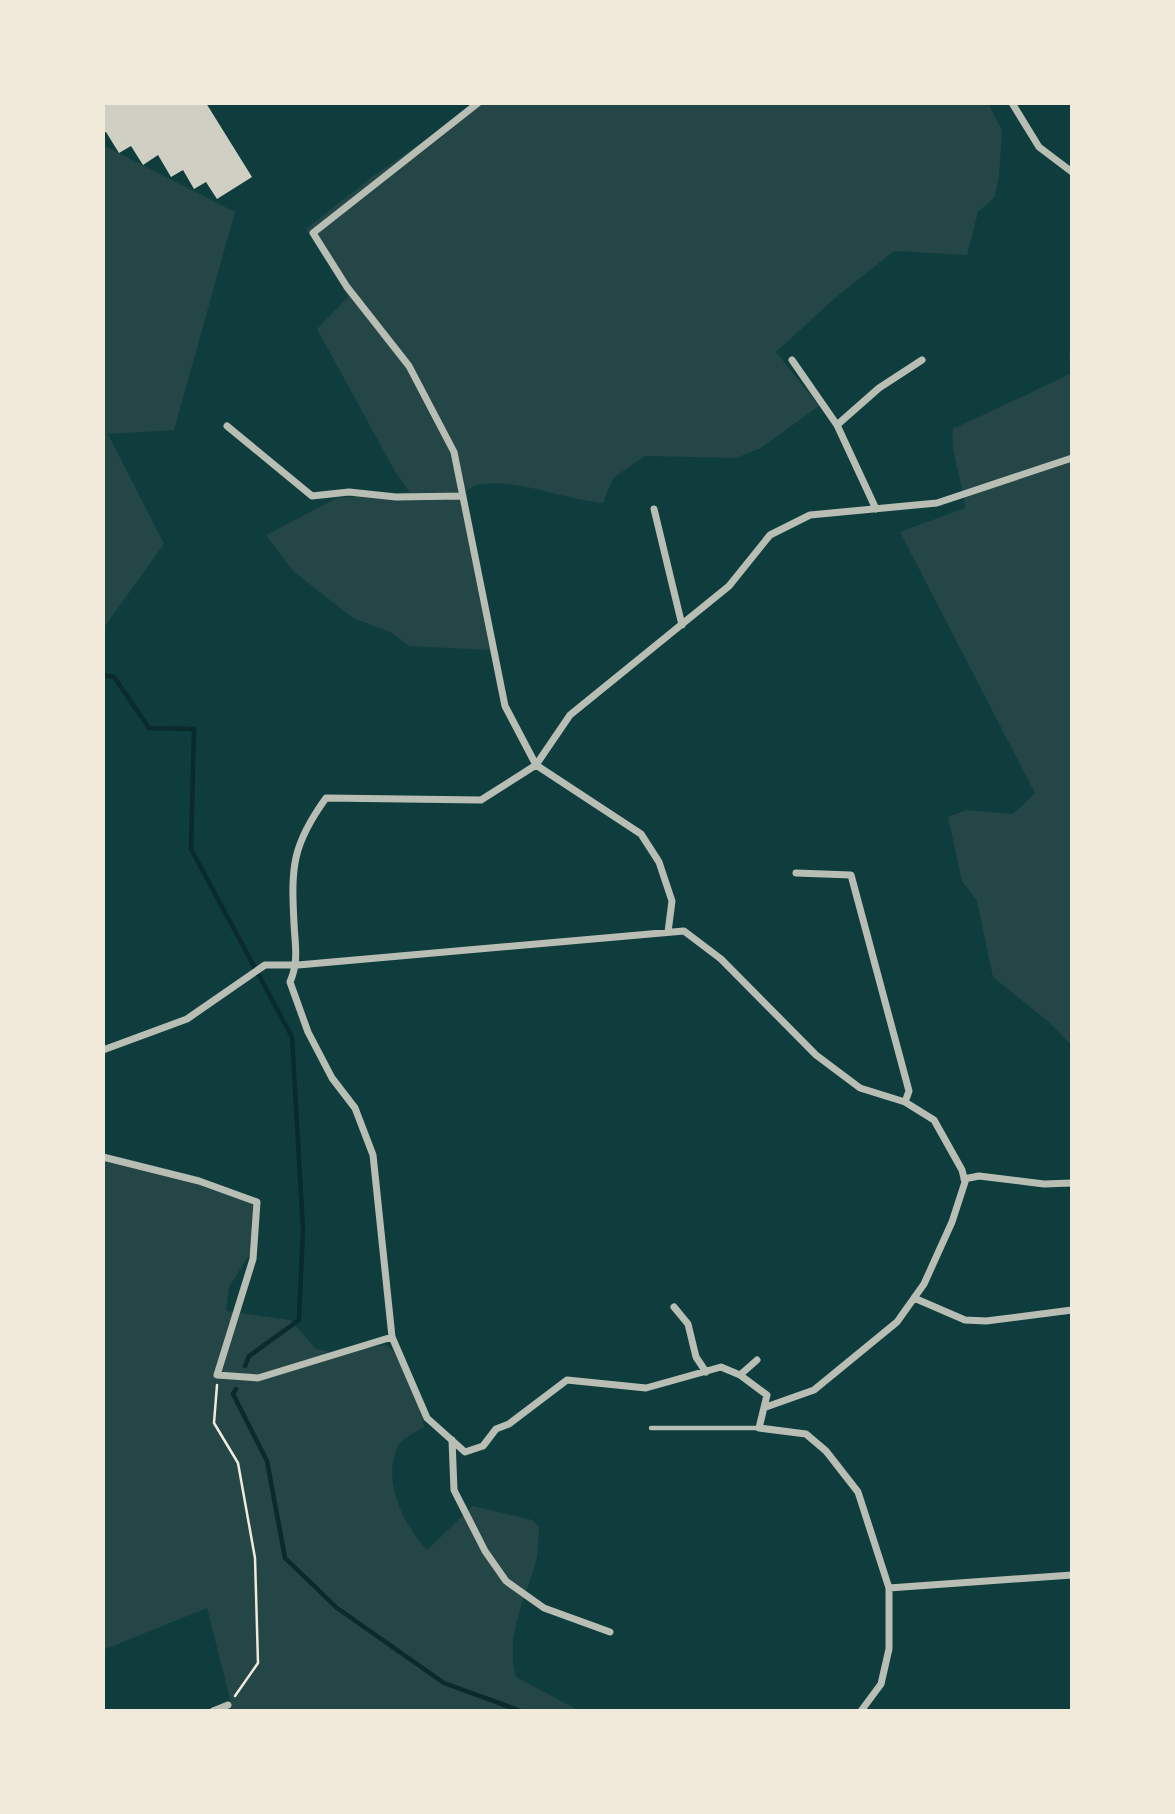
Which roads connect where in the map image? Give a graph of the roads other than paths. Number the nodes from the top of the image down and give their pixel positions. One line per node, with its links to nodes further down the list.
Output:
1 (478, 103): 9 (street)
2 (1012, 103): 3 (street)
3 (1072, 172)
4 (922, 359): 6 (street)
5 (792, 360): 6 (street)
6 (837, 425): 11 (street)
7 (227, 426): 9 (street)
8 (1072, 458): 11 (street)
9 (463, 496): 13 (street)
10 (654, 509): 12 (street)
11 (876, 509): 12 (street)
12 (682, 625): 13 (street)
13 (536, 765): 15 (street); 16 (street)
14 (796, 873): 18 (street)
15 (668, 932): 16 (street); 18 (street)
16 (298, 965): 17 (street); 25 (street)
17 (103, 1051)
18 (905, 1101): 20 (street)
19 (103, 1157): 25 (street)
20 (964, 1179): 21 (street); 22 (street)
21 (1072, 1183)
22 (914, 1298): 24 (street); 29 (street)
23 (674, 1307): 27 (street)
24 (1072, 1310)
25 (392, 1336): 32 (street)
26 (757, 1360): 28 (street)
27 (706, 1372): 28 (street); 32 (street)
28 (740, 1375): 29 (street)
29 (766, 1407): 31 (street)
30 (651, 1428): 31 (lane)
31 (758, 1428): 34 (street)
32 (452, 1440): 35 (street)
33 (1072, 1574): 34 (street)
34 (889, 1588): 38 (street)
35 (610, 1632)
36 (228, 1705): 37 (street)
37 (213, 1711)
38 (861, 1711)

